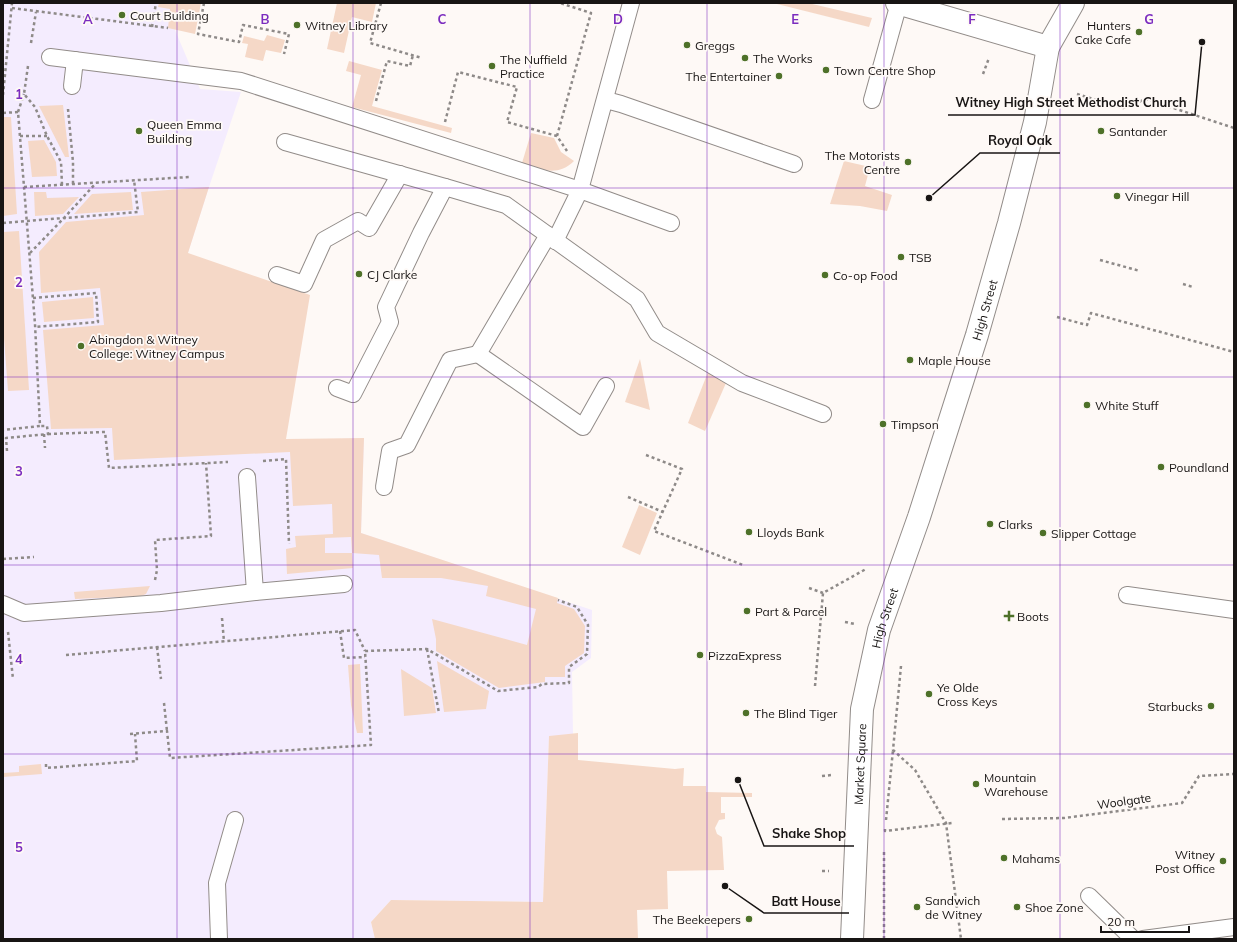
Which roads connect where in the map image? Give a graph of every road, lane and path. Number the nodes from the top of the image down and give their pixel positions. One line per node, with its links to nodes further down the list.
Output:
1 (12, 3): 9 (path)
2 (156, 3): 10 (path)
3 (204, 3): 13 (path)
4 (381, 3): 14 (path)
5 (560, 3): 32 (path)
6 (631, 3): 22 (lane)
7 (898, 3): 12 (street); 23 (lane)
8 (1073, 3): 12 (street, High Street)
9 (12, 8): 10 (path); 21 (path)
10 (152, 27): 11 (path)
11 (168, 28)
12 (1048, 47): 103 (street, High Street)
13 (284, 54)
14 (413, 55): 16 (path); 24 (path)
15 (50, 57): 17 (lane)
16 (422, 58)
17 (75, 60): 18 (lane); 44 (lane)
18 (72, 86): 40 (path)
19 (24, 94): 26 (path)
20 (1077, 94): 29 (path)
21 (3, 95)
22 (606, 100): 34 (lane); 35 (lane)
23 (872, 100)
24 (375, 105)
25 (35, 107): 31 (path)
26 (18, 112): 27 (path); 30 (path)
27 (3, 113)
28 (444, 124): 32 (path)
29 (1234, 128)
30 (20, 136): 31 (path); 43 (path)
31 (47, 136): 41 (path)
32 (557, 136): 35 (path)
33 (285, 142): 36 (lane)
34 (794, 164)
35 (588, 168): 44 (lane)
36 (400, 174): 42 (lane); 53 (lane)
37 (189, 177): 38 (path)
38 (134, 180): 39 (path); 45 (path)
39 (96, 183): 40 (path); 45 (path)
40 (73, 184): 41 (path)
41 (62, 185): 43 (path)
42 (445, 186): 49 (lane); 62 (lane)
43 (24, 187): 46 (path)
44 (580, 190): 48 (lane); 49 (lane)
45 (64, 218): 46 (path); 50 (path)
46 (27, 221): 47 (path); 50 (path)
47 (3, 223)
48 (671, 223)
49 (552, 238): 60 (lane); 63 (lane)
50 (29, 253): 56 (path)
51 (1100, 260): 52 (path)
52 (1140, 272)
53 (277, 275)
54 (1183, 284): 55 (path)
55 (1193, 287)
56 (33, 298): 58 (path); 58 (path)
57 (1057, 317): 59 (path)
58 (35, 327): 64 (path)
59 (1234, 352)
60 (478, 354): 61 (lane); 75 (lane)
61 (606, 386)
62 (337, 388)
63 (823, 414)
64 (40, 426): 65 (path); 67 (path)
65 (3, 430)
66 (44, 434): 67 (path); 68 (path); 69 (path)
67 (48, 434): 73 (path)
68 (45, 448)
69 (6, 451)
70 (646, 455): 77 (path)
71 (262, 461): 78 (path)
72 (230, 462): 73 (path)
73 (206, 463): 83 (path)
74 (247, 477): 86 (lane)
75 (384, 487)
76 (628, 497): 77 (path)
77 (663, 512): 81 (path)
78 (289, 544)
79 (34, 557): 80 (path)
80 (3, 559)
81 (743, 565)
82 (866, 569): 87 (path)
83 (152, 583)
84 (344, 584): 86 (lane)
85 (809, 588): 87 (path)
86 (255, 592): 90 (lane)
87 (823, 592): 101 (path)
88 (1127, 596): 91 (lane)
89 (558, 600): 94 (path)
90 (4, 605): 99 (path)
91 (1234, 610)
92 (340, 631): 93 (path); 95 (path); 97 (path)
93 (157, 647): 96 (path); 100 (path)
94 (427, 649): 95 (path); 104 (path)
95 (365, 651): 97 (path)
96 (66, 655)
97 (365, 657): 105 (path)
98 (901, 666): 108 (path)
99 (13, 679)
100 (161, 679)
101 (815, 686)
102 (164, 702): 105 (path)
103 (862, 709): 125 (street, Market Square)
104 (439, 713)
105 (167, 731): 107 (path)
106 (130, 734): 107 (path)
107 (135, 734): 109 (path)
108 (892, 750): 115 (path); 117 (path)
109 (46, 764)
110 (1234, 774): 113 (path, Woolgate)
111 (832, 775): 112 (path)
112 (822, 776)
113 (1002, 819)
114 (235, 820): 124 (lane)
115 (946, 823): 116 (path); 117 (path); 127 (path)
116 (952, 823)
117 (885, 831): 118 (path)
118 (885, 839)
119 (884, 846): 126 (path)
120 (822, 871): 121 (path)
121 (829, 871)
122 (1089, 896): 128 (lane)
123 (1234, 927): 129 (lane)
124 (219, 939)
125 (852, 939)
126 (884, 939)
127 (961, 939)
128 (1133, 939)
129 (1143, 939)

